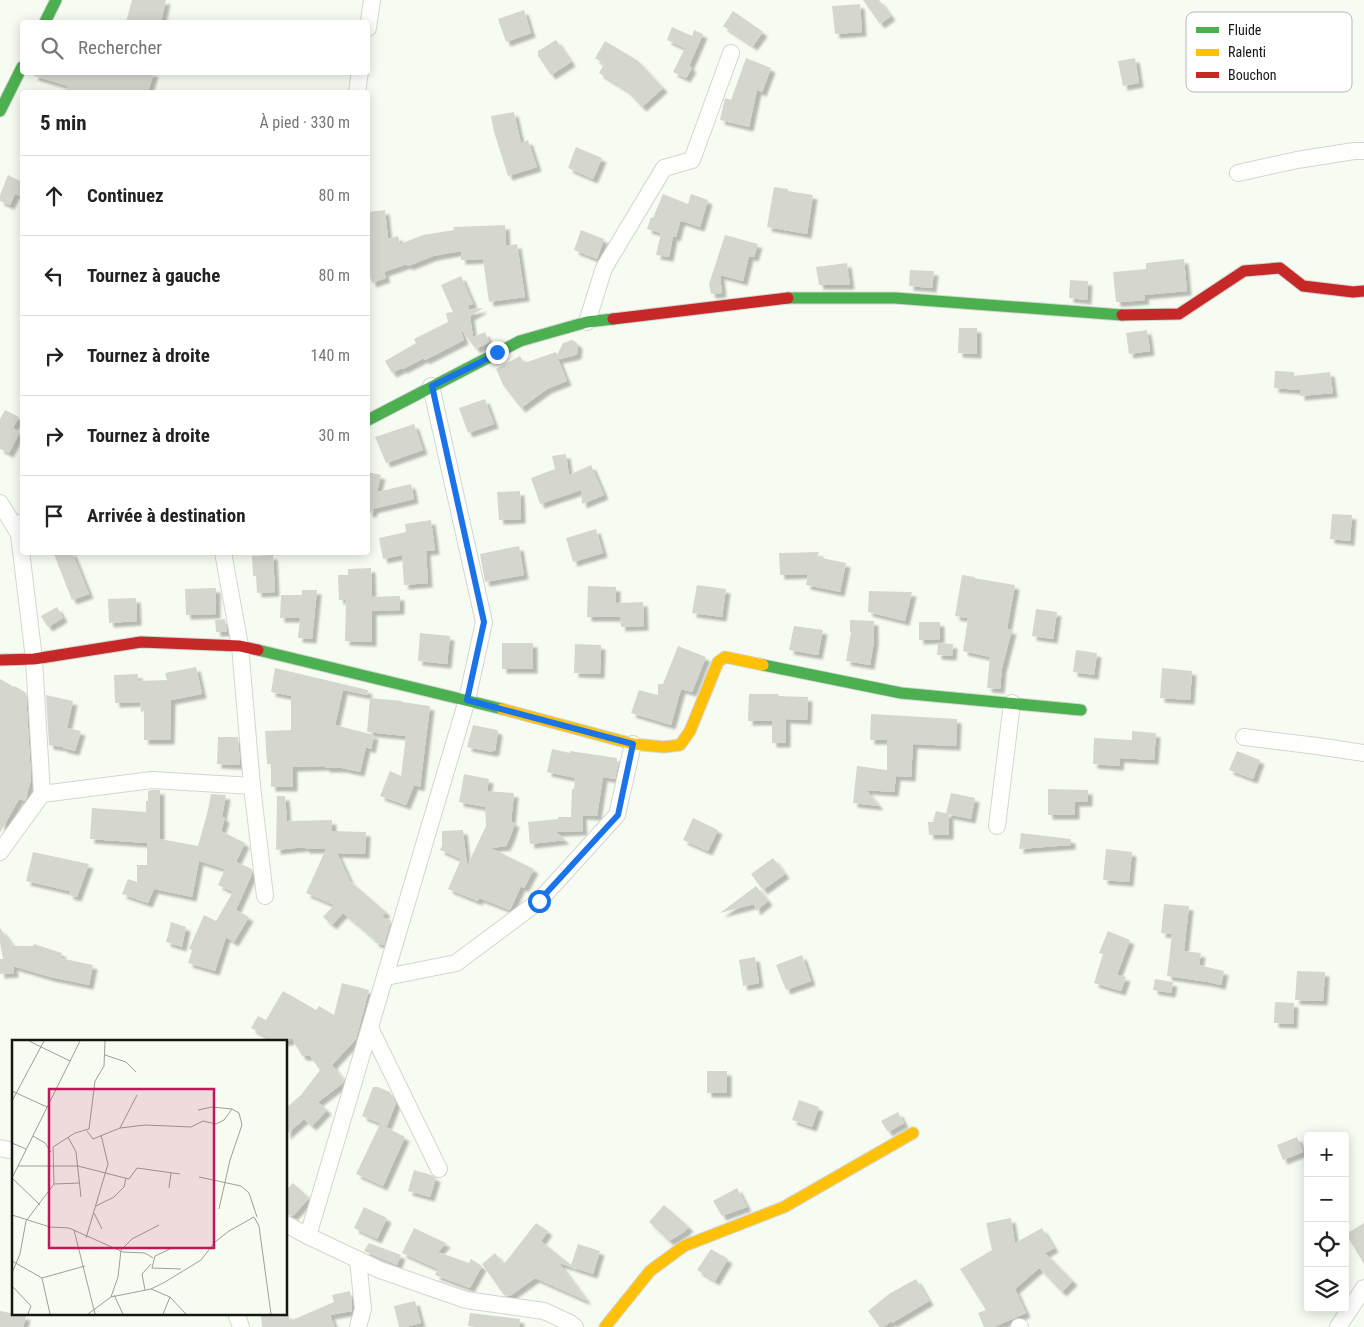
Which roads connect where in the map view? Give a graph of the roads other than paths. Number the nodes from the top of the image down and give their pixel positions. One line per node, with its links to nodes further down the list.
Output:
1 (56, 0): 3 (street)
2 (372, 0): 4 (street)
3 (46, 20)
4 (369, 20)
5 (731, 53): 13 (street)
6 (20, 71): 9 (street)
7 (359, 75): 8 (street)
8 (356, 90)
9 (0, 111)
10 (1364, 151): 11 (street)
11 (1238, 173)
12 (1364, 291): 13 (street)
13 (587, 322): 14 (street)
14 (432, 386): 15 (street); 23 (street)
15 (370, 419)
16 (0, 503): 17 (street)
17 (20, 527)
18 (24, 555): 21 (street)
19 (224, 555): 20 (street)
20 (240, 646): 21 (street); 23 (street); 29 (street)
21 (34, 659): 22 (street); 30 (street)
22 (0, 660)
23 (467, 700): 27 (street); 34 (street)
24 (1012, 703): 25 (street); 27 (street); 31 (street)
25 (1081, 710)
26 (1244, 737): 28 (street)
27 (633, 744): 34 (street)
28 (1364, 753)
29 (252, 786): 30 (street); 33 (street)
30 (42, 794): 32 (street)
31 (997, 826)
32 (0, 852)
33 (265, 896)
34 (386, 977): 35 (street)
35 (370, 1028): 37 (street); 39 (street)
36 (913, 1133): 46 (street)
37 (439, 1168)
38 (288, 1225): 39 (street)
39 (308, 1236): 40 (street)
40 (358, 1260): 44 (street); 45 (street)
41 (1364, 1288): 47 (street)
42 (236, 1314): 43 (street)
43 (241, 1327)
44 (358, 1327)
45 (575, 1327)
46 (605, 1327)
47 (1338, 1327)

